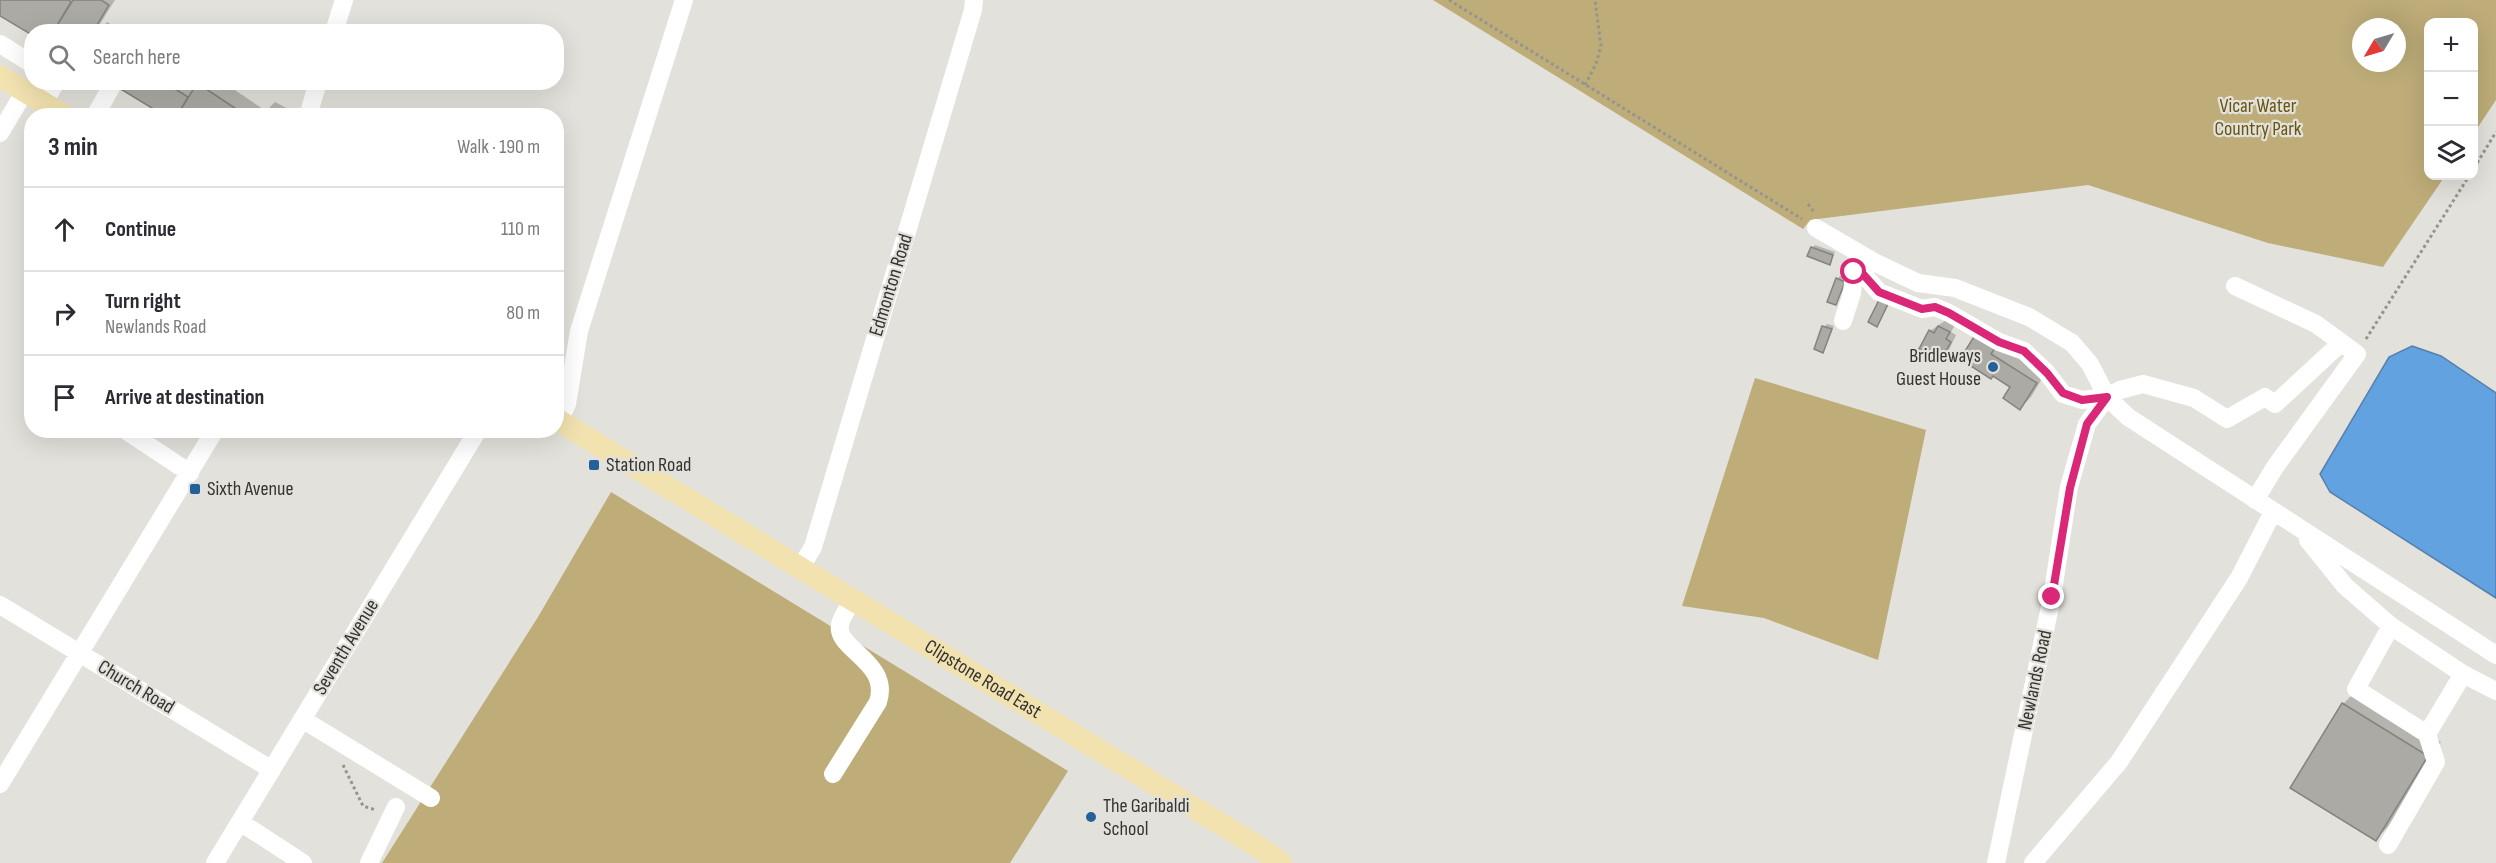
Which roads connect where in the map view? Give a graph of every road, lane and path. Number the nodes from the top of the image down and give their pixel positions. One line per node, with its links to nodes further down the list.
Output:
1 (344, 0): 6 (street)
2 (684, 0): 30 (street)
3 (974, 0): 39 (street, Edmonton Road)
4 (1449, 0): 10 (path)
5 (1595, 0): 10 (path)
6 (336, 24)
7 (0, 44): 8 (street)
8 (24, 58)
9 (0, 76): 14 (main road)
10 (1586, 85): 24 (path)
11 (45, 90): 14 (street)
12 (110, 90): 18 (street)
13 (316, 90): 19 (street)
14 (35, 97): 16 (street); 17 (main road)
15 (24, 108): 21 (street)
16 (24, 108)
17 (52, 108)
18 (99, 108)
19 (310, 108)
20 (2496, 132): 22 (path)
21 (0, 133)
22 (2478, 161)
23 (2466, 180): 28 (path)
24 (1816, 228): 29 (street)
25 (2235, 286): 27 (street)
26 (1843, 321): 29 (street)
27 (2341, 344): 28 (street); 29 (street)
28 (2357, 354): 36 (street)
29 (2107, 397): 36 (street); 61 (street, Newlands Road)
30 (564, 409)
31 (564, 424): 39 (main road, Clipstone Road East)
32 (137, 438): 35 (street)
33 (210, 438): 35 (street)
34 (473, 438): 47 (street, Seventh Avenue)
35 (190, 472): 43 (street)
36 (2255, 500): 37 (street)
37 (2273, 512): 38 (street); 62 (street)
38 (2300, 528): 42 (street); 44 (street)
39 (801, 567): 40 (main road, Clipstone Road East)
40 (853, 600): 51 (street); 60 (main road, Clipstone Road East)
41 (0, 605): 43 (street, Church Road)
42 (2391, 626): 45 (street); 48 (street)
43 (80, 653): 50 (street, Church Road); 52 (street)
44 (2496, 655)
45 (2463, 674): 46 (street); 48 (street)
46 (2496, 692)
47 (302, 719): 49 (street); 50 (street, Seventh Avenue)
48 (2427, 734): 56 (street)
49 (330, 736): 53 (street); 54 (path)
50 (272, 770): 55 (street, Seventh Avenue)
51 (832, 774)
52 (0, 784)
53 (431, 798)
54 (396, 807): 59 (street)
55 (240, 822): 57 (street, Seventh Avenue); 58 (street)
56 (2388, 845)
57 (215, 863)
58 (303, 863)
59 (369, 863)
60 (1281, 863)
61 (1996, 863)
62 (2032, 863)

